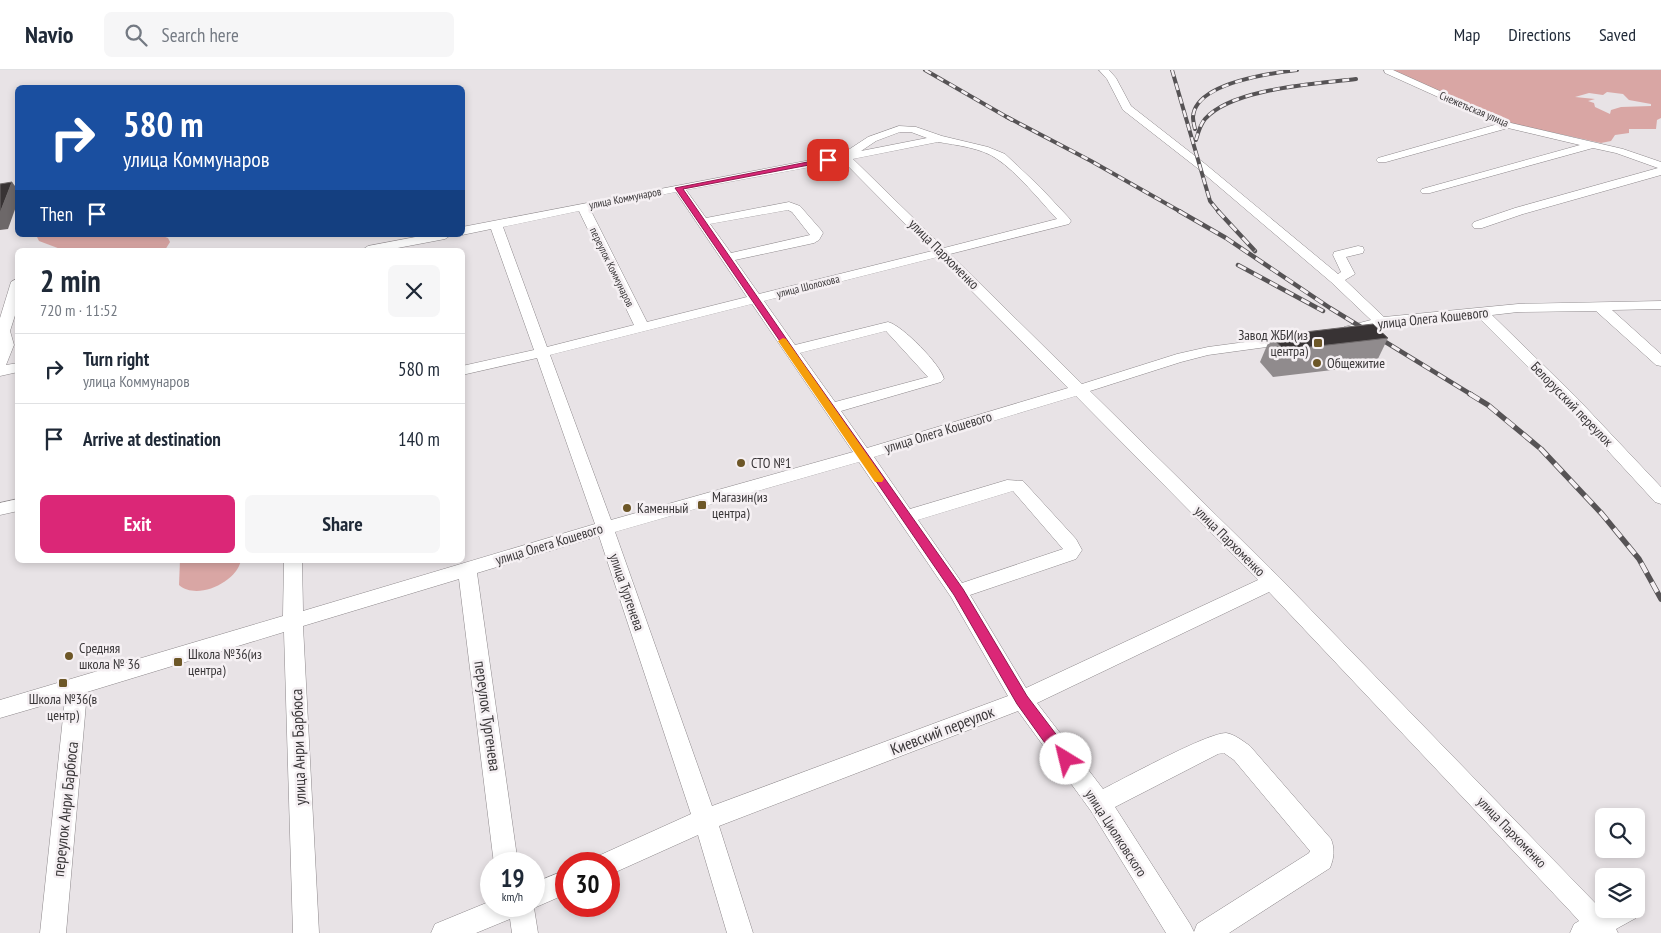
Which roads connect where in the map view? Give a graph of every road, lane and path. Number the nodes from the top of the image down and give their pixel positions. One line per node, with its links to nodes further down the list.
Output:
1 (1104, 70): 22 (street)
2 (1388, 72): 3 (street, Снежетьская улица)
3 (1508, 125): 5 (street, Снежетьская улица); 7 (street)
4 (939, 139): 6 (street); 6 (street, улица Коммунаров); 20 (street, улица Шолохова)
5 (1592, 145): 8 (street, Снежетьская улица); 11 (street, Снежетьская улица)
6 (846, 157): 10 (street, улица Коммунаров); 20 (street, улица Пархоменко)
7 (1382, 160)
8 (1661, 166)
9 (1661, 171): 15 (street)
10 (679, 188): 12 (street, улица Коммунаров); 13 (street, улица Циолковского)
11 (1426, 191)
12 (583, 207): 14 (street, улица Коммунаров); 29 (street, переулок Коммунаров)
13 (702, 222): 21 (street, улица Циолковского); 21 (street)
14 (496, 225): 16 (street, улица Коммунаров); 33 (street, улица Тургенева)
15 (1478, 225)
16 (465, 231)
17 (435, 237): 18 (street)
18 (378, 248)
19 (1358, 250): 22 (street)
20 (943, 252): 24 (street, улица Шолохова); 39 (street, улица Пархоменко)
21 (727, 258): 24 (street, улица Циолковского)
22 (1336, 279): 28 (street)
23 (15, 292): 35 (street)
24 (754, 299): 29 (street, улица Шолохова); 32 (street, улица Циолковского)
25 (1661, 305): 26 (street, улица Олега Кошевого)
26 (1600, 307): 27 (street, улица Олега Кошевого); 34 (street)
27 (1481, 312): 28 (street, улица Олега Кошевого); 42 (street, Белорусский переулок)
28 (1381, 322): 30 (street, улица Олега Кошевого)
29 (642, 327): 33 (street, улица Шолохова)
30 (1331, 333)
31 (1303, 338): 39 (street, улица Олега Кошевого)
32 (790, 351): 40 (street, улица Циолковского); 40 (street)
33 (541, 354): 37 (street, улица Шолохова); 46 (street, улица Тургенева)
34 (1661, 362)
35 (0, 363)
36 (15, 368): 38 (street)
37 (465, 370)
38 (0, 371)
39 (1078, 390): 41 (street, улица Олега Кошевого); 49 (street, улица Пархоменко)
40 (830, 409): 41 (street, улица Циолковского)
41 (862, 455): 45 (street, улица Циолковского); 46 (street, улица Олега Кошевого)
42 (1661, 498)
43 (15, 506): 44 (street)
44 (0, 509)
45 (904, 517): 50 (street, улица Циолковского); 50 (street)
46 (605, 528): 48 (street, улица Олега Кошевого); 56 (street, улица Тургенева)
47 (293, 563): 51 (street, улица Анри Барбюса)
48 (457, 567): 51 (street, улица Олега Кошевого); 57 (street, переулок Тургенева)
49 (1272, 582): 53 (street, Киевский переулок); 62 (street, улица Пархоменко)
50 (958, 592): 53 (street, улица Циолковского)
51 (293, 620): 52 (street, улица Олега Кошевого); 64 (street, улица Анри Барбюса)
52 (77, 685): 54 (street, улица Олега Кошевого); 63 (street, переулок Анри Барбюса)
53 (1022, 700): 55 (street, улица Циолковского); 56 (street, Киевский переулок)
54 (0, 709)
55 (1098, 803): 68 (street, улица Циолковского); 69 (street)
56 (705, 820): 58 (street, Киевский переулок); 67 (street, улица Тургенева)
57 (504, 852)
58 (620, 858)
59 (484, 917): 65 (street)
60 (523, 917): 66 (street)
61 (1613, 918): 62 (street)
62 (1595, 930)
63 (53, 933)
64 (306, 933)
65 (444, 933)
66 (525, 933)
67 (740, 933)
68 (1181, 933)
69 (1206, 933)

